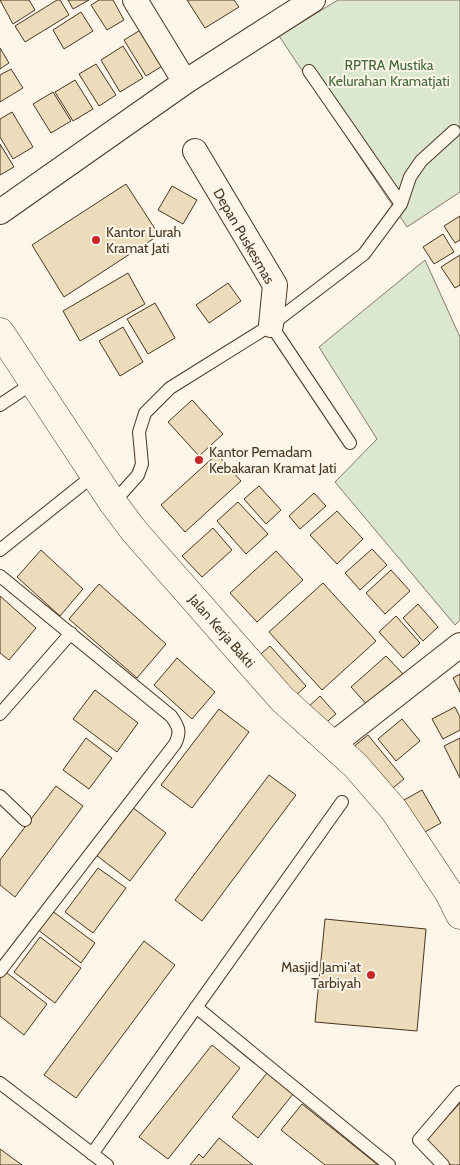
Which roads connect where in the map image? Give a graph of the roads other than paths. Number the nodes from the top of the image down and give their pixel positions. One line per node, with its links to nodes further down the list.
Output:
1 (134, 0): 4 (street)
2 (313, 0): 4 (street)
3 (309, 72): 7 (lane)
4 (184, 82): 8 (street)
5 (454, 131): 7 (lane)
6 (195, 151): 9 (street, Depan Puskesmas)
7 (401, 204): 9 (lane)
8 (0, 212)
9 (271, 325): 13 (lane); 15 (lane)
10 (0, 332): 11 (street, Jalan Kerja Bakti)
11 (33, 384): 12 (lane); 14 (street, Jalan Kerja Bakti)
12 (0, 405)
13 (350, 443)
14 (94, 475): 15 (street, Jalan Kerja Bakti); 16 (lane)
15 (113, 503): 21 (street, Jalan Kerja Bakti)
16 (0, 550)
17 (0, 576): 18 (lane)
18 (72, 633): 20 (lane); 26 (lane)
19 (460, 645): 21 (street)
20 (0, 714)
21 (332, 745): 25 (street, Jalan Kerja Bakti)
22 (0, 796): 24 (lane)
23 (342, 802): 27 (lane)
24 (25, 820)
25 (457, 903)
26 (0, 971)
27 (196, 1007): 30 (lane); 32 (lane)
28 (0, 1083): 30 (lane)
29 (460, 1092): 33 (lane)
30 (92, 1154): 31 (lane)
31 (107, 1165)
32 (389, 1165)
33 (443, 1165)

